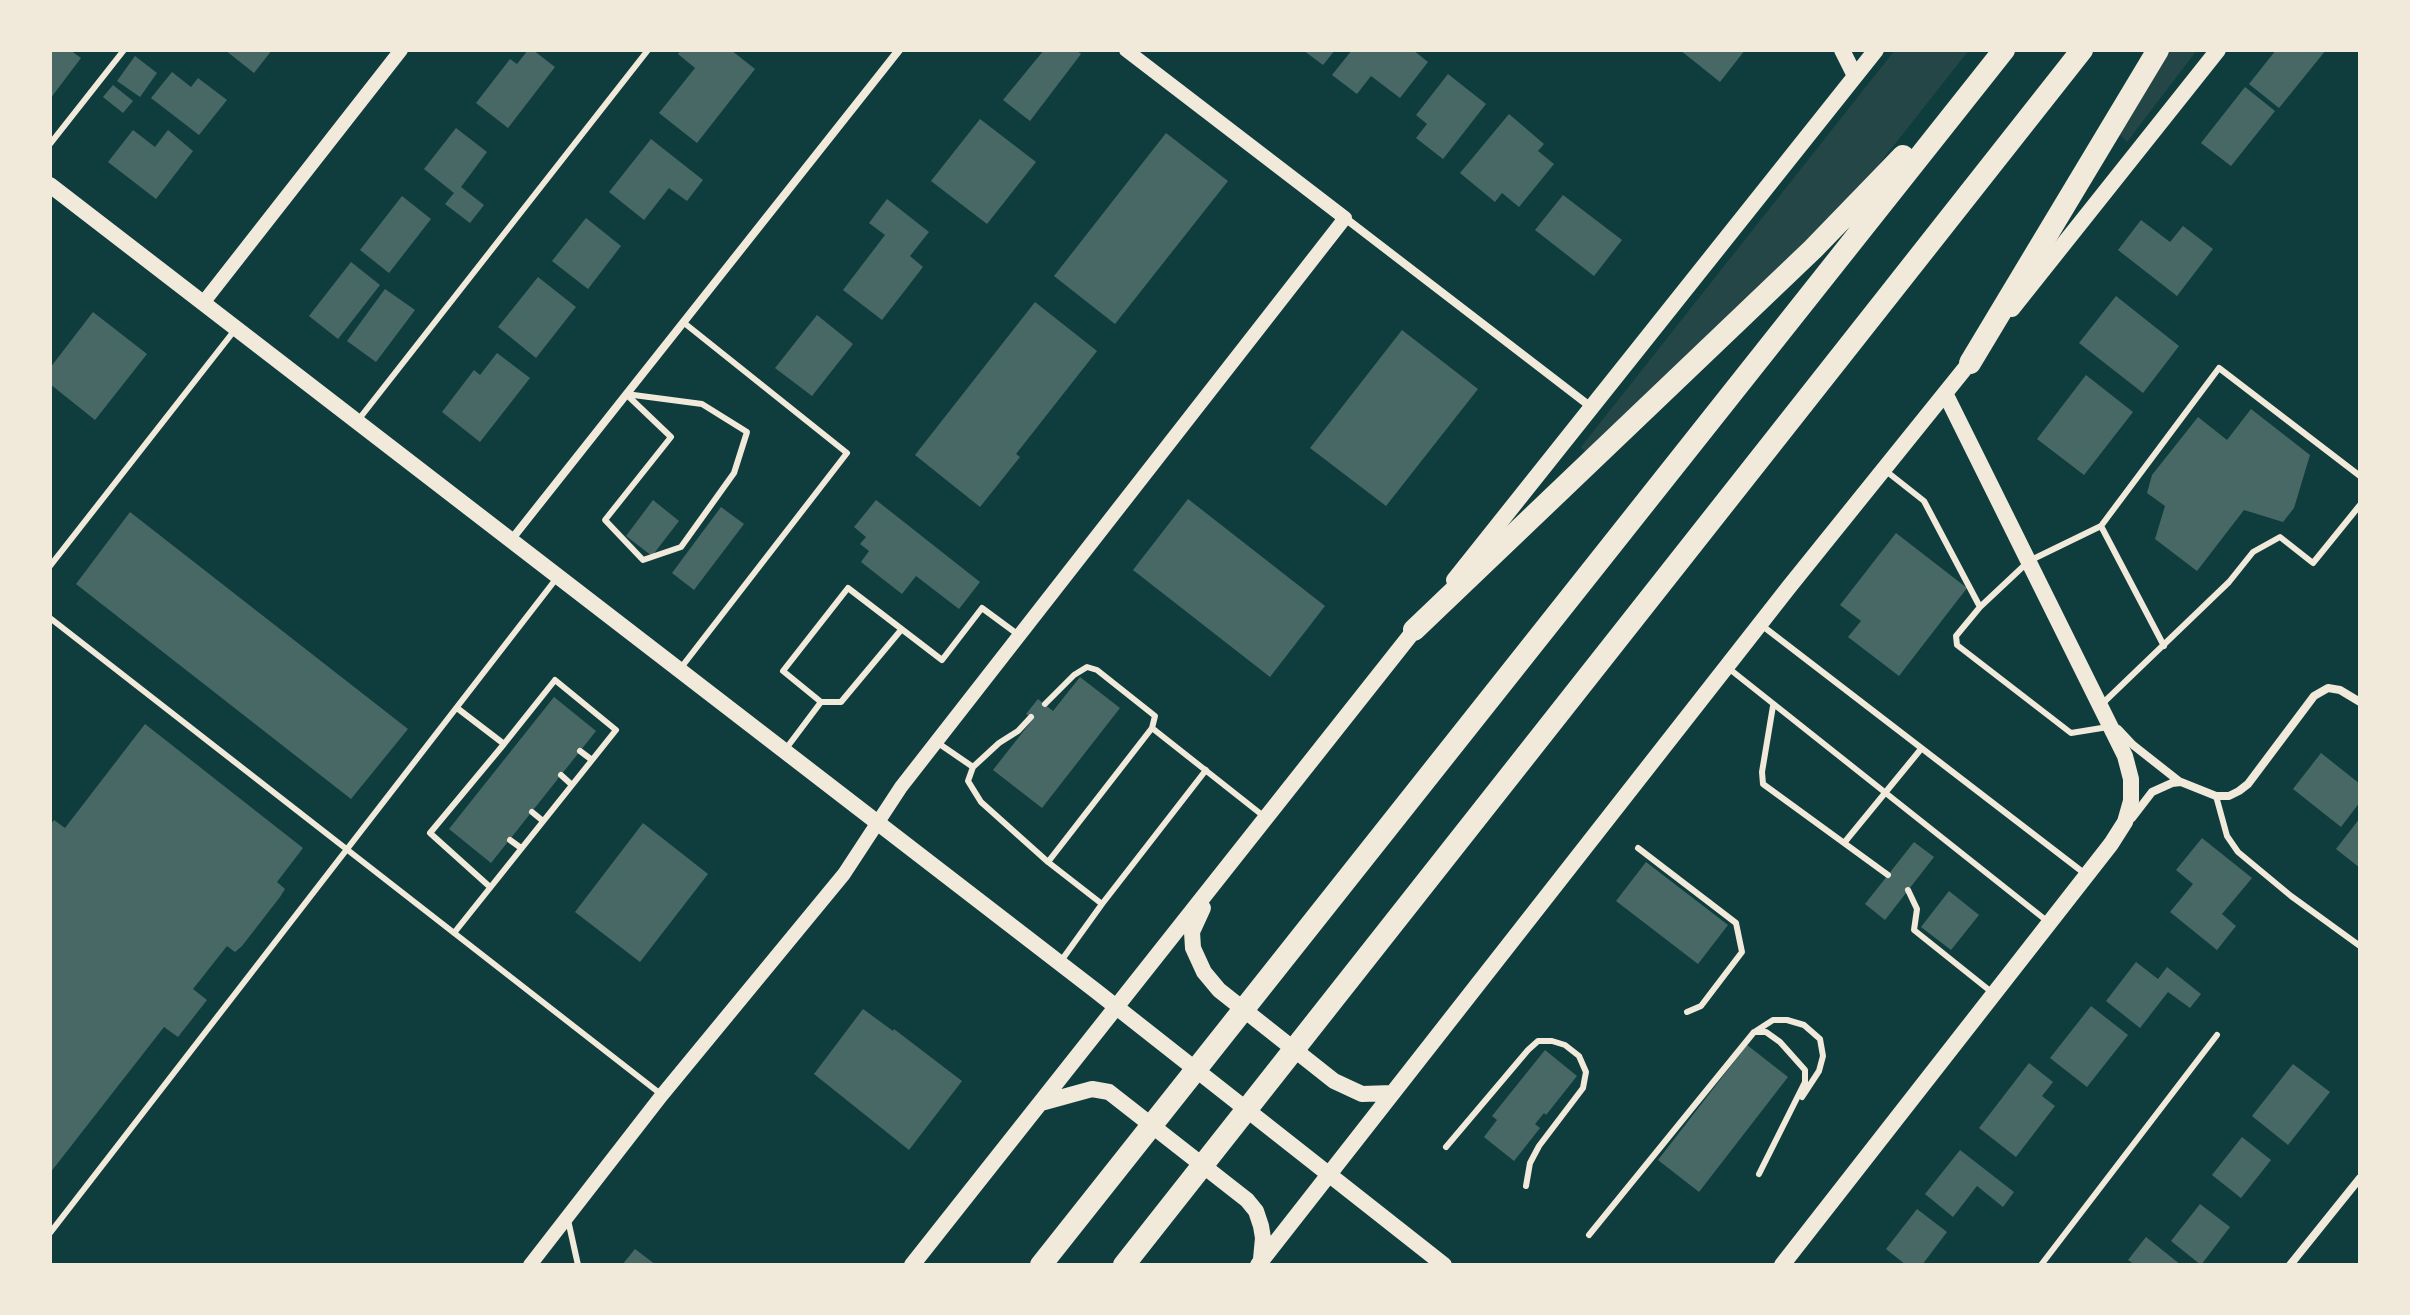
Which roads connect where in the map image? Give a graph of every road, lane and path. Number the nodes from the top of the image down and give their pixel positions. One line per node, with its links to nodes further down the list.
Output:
1 (124, 50): 13 (lane)
2 (401, 50): 16 (street)
3 (648, 50): 23 (lane)
4 (899, 50): 17 (street)
5 (1126, 50): 15 (street)
6 (1842, 50): 12 (main road)
7 (1876, 50): 12 (main road)
8 (2082, 50): 113 (highway)
9 (2158, 50): 19 (highway)
10 (2218, 50): 19 (main road)
11 (1998, 57): 36 (highway); 112 (highway)
12 (1855, 76): 22 (main road)
13 (50, 144)
14 (50, 185): 16 (main road)
15 (1345, 218): 22 (street); 37 (street)
16 (203, 303): 18 (main road)
17 (683, 322): 20 (street); 40 (lane)
18 (236, 328): 23 (main road); 30 (lane)
19 (1970, 363): 21 (main road)
20 (626, 394): 20 (lane); 28 (street)
21 (1946, 395): 24 (main road); 29 (main road)
22 (1592, 407): 36 (main road)
23 (357, 421): 28 (main road)
24 (1884, 470): 32 (lane); 34 (main road)
25 (2360, 476): 27 (lane)
26 (2360, 505): 38 (lane)
27 (2101, 526): 29 (lane); 38 (lane)
28 (511, 540): 31 (main road)
29 (2029, 561): 32 (lane); 47 (main road)
30 (50, 566)
31 (559, 576): 40 (main road); 45 (lane)
32 (1980, 607): 47 (lane)
33 (50, 618): 79 (lane)
34 (1760, 624): 39 (main road); 55 (lane)
35 (901, 630): 37 (lane); 41 (lane); 41 (lane)
36 (1414, 630): 71 (main road)
37 (1020, 636): 53 (street)
38 (2164, 646): 47 (lane)
39 (1727, 667): 44 (lane); 96 (main road)
40 (680, 669): 57 (main road)
41 (821, 702): 57 (lane)
42 (2360, 702): 67 (street)
43 (1045, 704): 50 (lane)
44 (1773, 706): 66 (lane); 75 (lane)
45 (457, 708): 54 (lane); 79 (lane)
46 (531, 710): 48 (lane); 51 (lane); 58 (lane)
47 (2106, 715): 64 (street); 76 (main road)
48 (539, 717)
49 (1031, 717): 59 (lane)
50 (1152, 728): 61 (lane); 80 (lane)
51 (512, 735): 52 (lane); 54 (lane)
52 (520, 741)
53 (937, 742): 59 (lane); 73 (street)
54 (504, 744): 60 (lane)
55 (1921, 749): 66 (lane); 82 (lane)
56 (580, 751): 58 (lane)
57 (785, 751): 73 (main road)
58 (592, 760): 65 (lane)
59 (973, 767): 80 (lane)
60 (482, 770): 63 (lane); 68 (lane)
61 (1206, 770): 71 (lane); 86 (lane)
62 (561, 775): 65 (lane)
63 (491, 777)
64 (2181, 782): 67 (street); 76 (street)
65 (572, 785): 72 (lane)
66 (1886, 792): 75 (lane); 87 (lane)
67 (2216, 796): 89 (lane)
68 (459, 799): 69 (lane); 84 (lane)
69 (467, 806)
70 (532, 812): 72 (lane)
71 (1266, 818): 83 (main road)
72 (543, 821): 77 (lane)
73 (878, 823): 90 (main road); 97 (street)
74 (510, 840): 77 (lane)
75 (1844, 843): 81 (lane)
76 (2111, 844): 82 (main road)
77 (521, 848): 84 (lane)
78 (1638, 848): 93 (lane)
79 (347, 850): 88 (lane); 106 (lane)
80 (1048, 862): 86 (lane)
81 (1888, 875)
82 (2087, 876): 87 (main road)
83 (1213, 885): 92 (main road); 96 (main road)
84 (490, 887): 88 (lane)
85 (1908, 890): 91 (lane)
86 (1102, 904): 90 (lane)
87 (2050, 923): 91 (main road)
88 (454, 933): 97 (lane)
89 (2360, 946)
90 (1059, 962): 92 (main road)
91 (1994, 994): 115 (main road)
92 (1116, 1007): 98 (main road); 102 (main road)
93 (1687, 1012)
94 (1754, 1032): 99 (lane); 99 (lane); 107 (lane)
95 (2217, 1035): 116 (lane)
96 (1392, 1093): 102 (main road)
97 (662, 1095): 105 (street)
98 (1040, 1103): 108 (main road); 111 (main road)
99 (1791, 1114): 101 (lane)
100 (1446, 1147): 104 (lane)
101 (1759, 1174)
102 (1328, 1175): 108 (main road); 114 (main road)
103 (2360, 1178): 117 (street)
104 (1526, 1186)
105 (568, 1216): 109 (street); 110 (lane)
106 (50, 1233)
107 (1589, 1235)
108 (1259, 1263)
109 (530, 1265)
110 (578, 1265)
111 (912, 1265)
112 (1041, 1265)
113 (1124, 1265)
114 (1444, 1265)
115 (1782, 1265)
116 (2041, 1265)
117 (2290, 1265)

